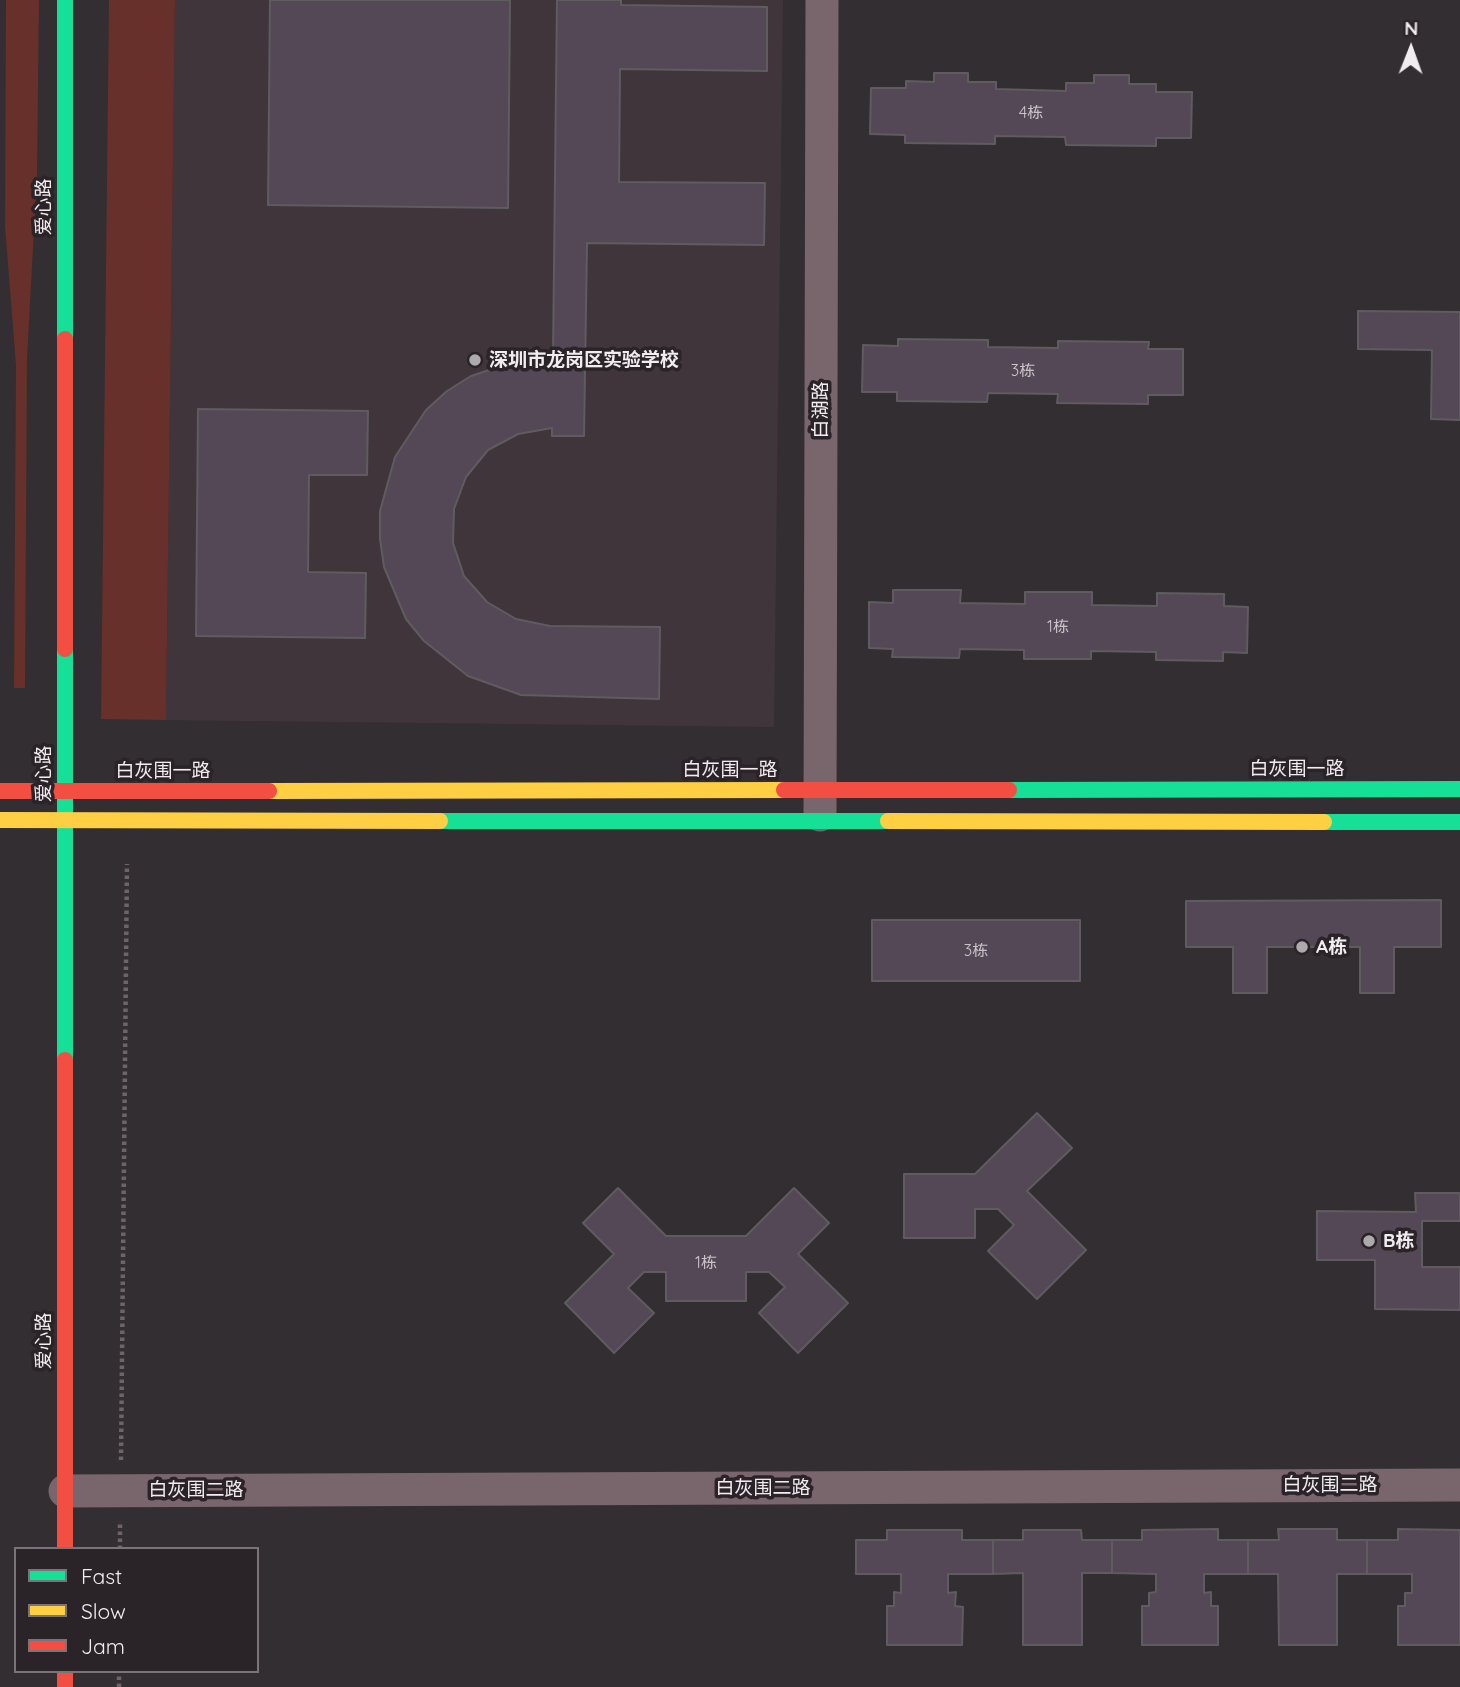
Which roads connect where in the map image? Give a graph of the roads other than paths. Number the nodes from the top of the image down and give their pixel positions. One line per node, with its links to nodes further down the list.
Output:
1 (65, 0): 5 (street, 爱心路)
2 (822, 0): 6 (street, 白湖路)
3 (1460, 789): 6 (street, 白灰围一路)
4 (0, 791): 5 (street, 白灰围一路)
5 (65, 792): 6 (street, 白灰围一路); 8 (street, 爱心路)
6 (820, 806): 8 (street, 白灰围一路); 9 (street, 白灰围一路)
7 (0, 820): 8 (street, 白灰围一路)
8 (65, 820): 11 (street, 爱心路)
9 (1460, 822)
10 (1460, 1485): 11 (street, 白灰围二路)
11 (65, 1491): 12 (street, 爱心路)
12 (65, 1547)

